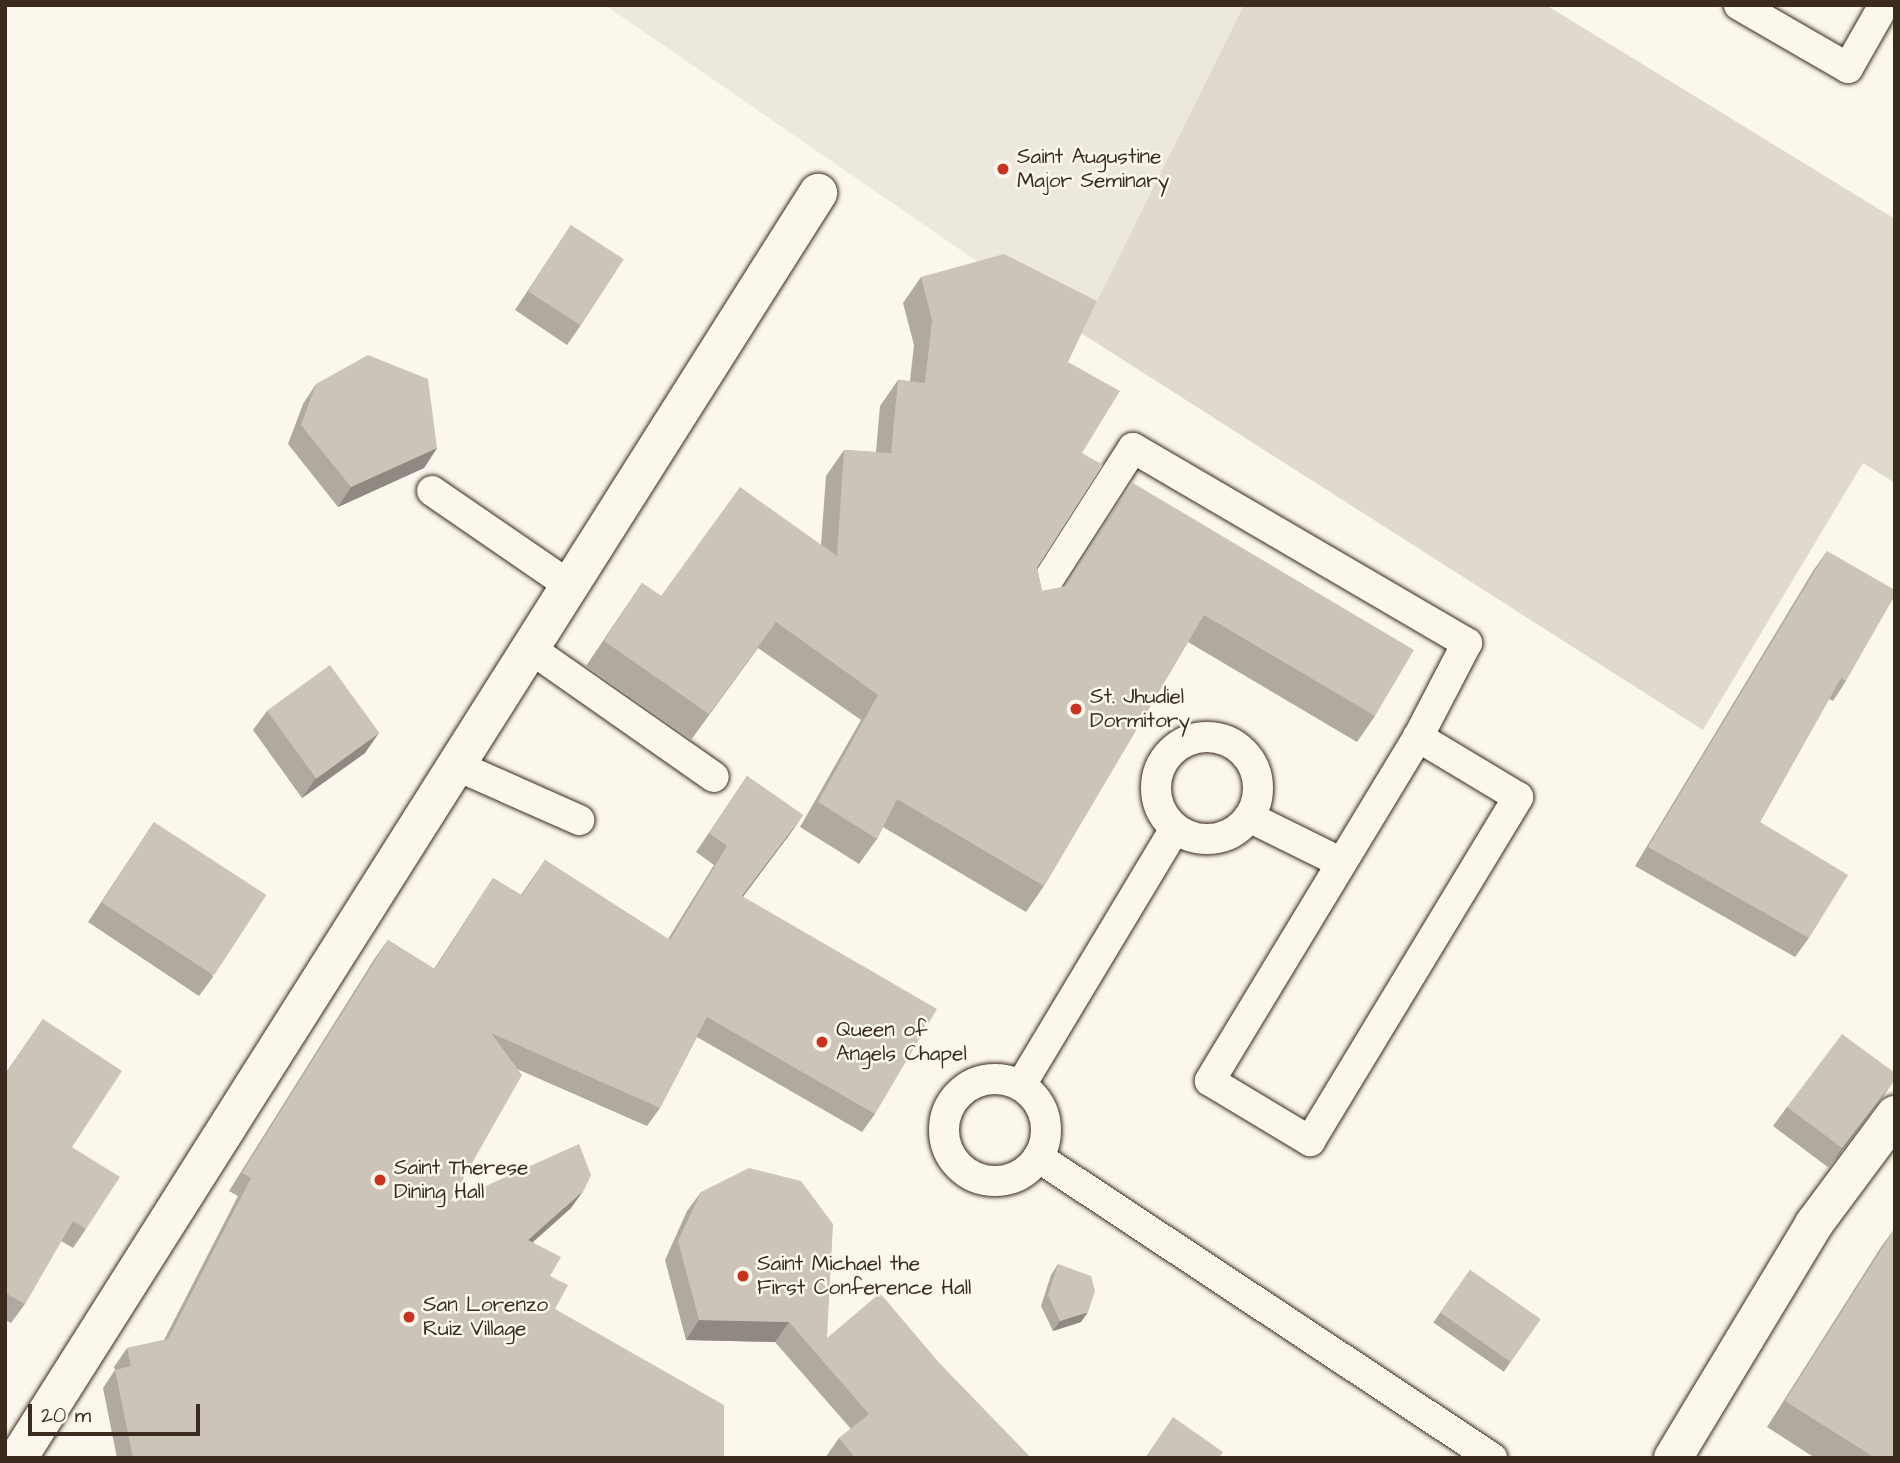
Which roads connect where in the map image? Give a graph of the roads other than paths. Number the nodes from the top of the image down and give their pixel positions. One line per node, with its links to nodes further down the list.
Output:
1 (1739, 5): 2 (lane)
2 (1884, 5)
3 (818, 193): 5 (street)
4 (432, 491): 5 (lane)
5 (570, 586): 7 (street)
6 (1034, 601): 8 (lane)
7 (531, 649): 9 (street); 10 (lane)
8 (1418, 737): 14 (lane); 14 (lane)
9 (455, 765): 12 (lane); 18 (street)
10 (714, 777)
11 (1249, 817): 13 (lane); 13 (lane); 14 (lane)
12 (579, 820)
13 (1175, 829): 15 (lane)
14 (1340, 863)
15 (1021, 1085): 17 (lane); 17 (lane)
16 (1895, 1115): 20 (street)
17 (1038, 1157): 19 (lane)
18 (18, 1458)
19 (1492, 1458)
20 (1674, 1458)

